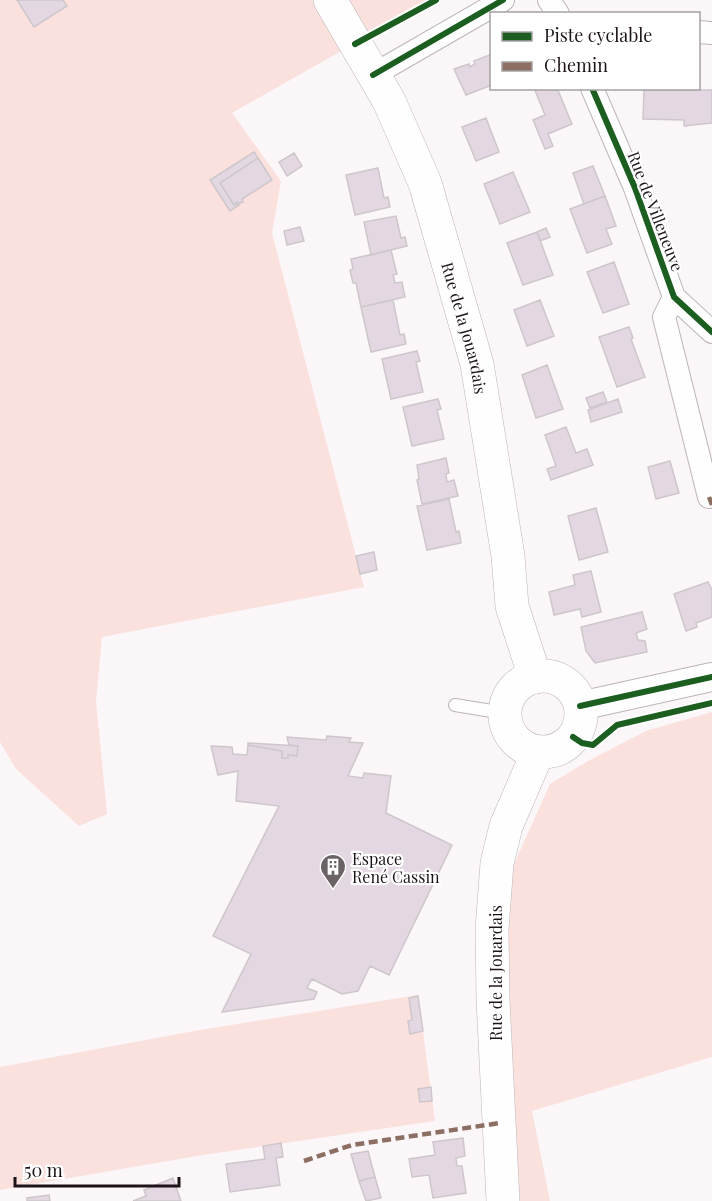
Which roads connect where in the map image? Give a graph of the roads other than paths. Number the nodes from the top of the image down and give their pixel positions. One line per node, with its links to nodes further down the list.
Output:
1 (330, 0): 3 (main road, Rue de la Jouardais)
2 (503, 0): 3 (street)
3 (373, 75): 8 (main road, Rue de la Jouardais)
4 (593, 90): 5 (street, Rue de Villeneuve)
5 (674, 297): 6 (street, Rue de Villeneuve); 7 (street)
6 (712, 332)
7 (709, 497)
8 (535, 676): 11 (main road); 12 (main road)
9 (712, 677): 11 (street)
10 (455, 705): 12 (lane)
11 (580, 706): 13 (main road)
12 (504, 713): 13 (main road)
13 (538, 752): 14 (main road, Rue de la Jouardais)
14 (503, 1201)

